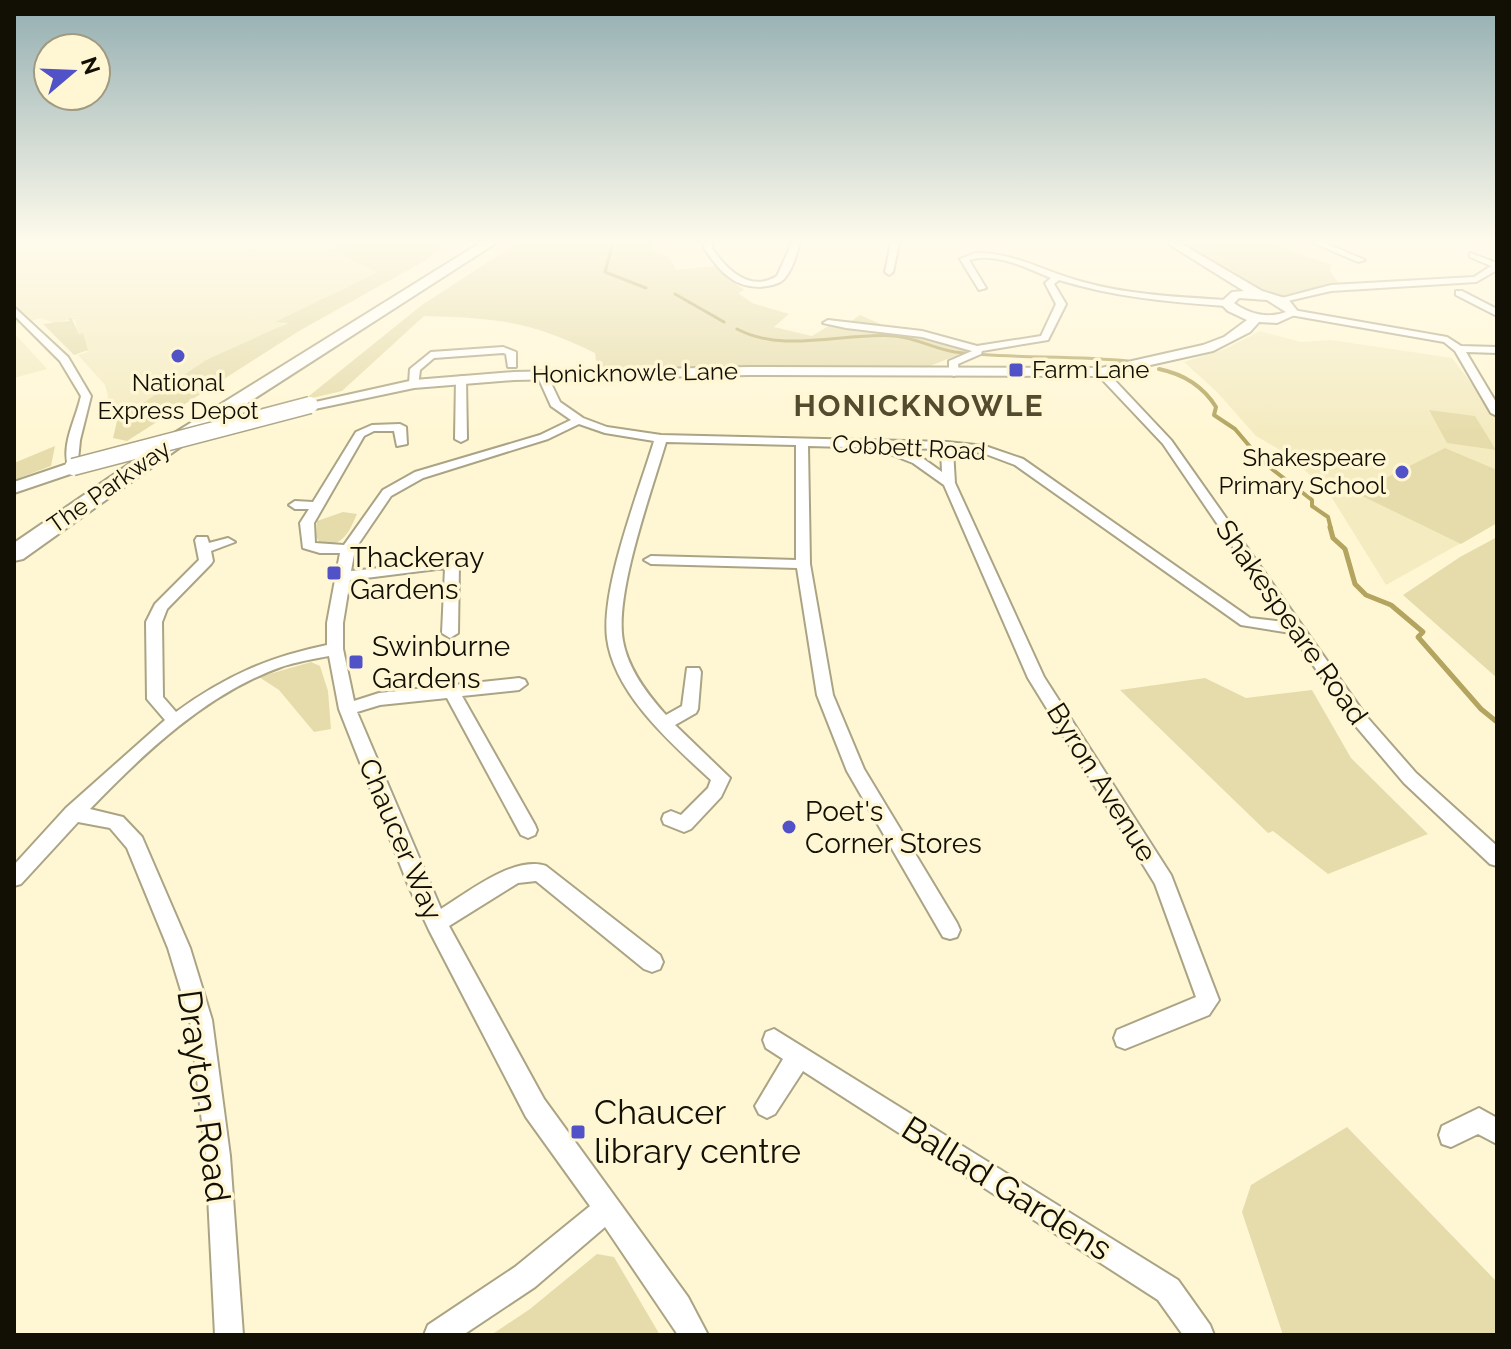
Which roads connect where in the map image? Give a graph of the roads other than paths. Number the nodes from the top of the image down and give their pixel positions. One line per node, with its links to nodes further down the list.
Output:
1 (372, 306): 34 (highway, The Parkway)
2 (389, 306): 37 (highway, The Parkway)
3 (1060, 306): 12 (street)
4 (1237, 306): 8 (street)
5 (1289, 306): 7 (street)
6 (14, 310): 29 (street)
7 (1293, 313): 8 (street); 10 (street)
8 (1257, 317): 14 (street, Honicknowle Lane)
9 (828, 323): 12 (street)
10 (1459, 349): 11 (street); 19 (street)
11 (1497, 350)
12 (973, 353): 15 (street)
13 (512, 365): 18 (street)
14 (1101, 372): 15 (street, Honicknowle Lane); 41 (street, Shakespeare Road)
15 (954, 373): 16 (street, Honicknowle Lane)
16 (543, 377): 17 (street, Honicknowle Lane); 22 (street, Cobbett Road)
17 (461, 379): 18 (street, Honicknowle Lane); 24 (street)
18 (414, 384): 29 (street, Honicknowle Lane, bridge)
19 (1483, 388): 20 (street); 21 (street)
20 (1497, 388)
21 (1497, 413)
22 (579, 420): 23 (street, Cobbett Road); 36 (street, Chaucer Way)
23 (661, 438): 25 (street, Cobbett Road); 49 (street)
24 (461, 439)
25 (802, 443): 27 (street, Cobbett Road); 39 (street)
26 (401, 444): 33 (street)
27 (881, 446): 28 (street, Cobbett Road); 30 (street)
28 (947, 446): 30 (street, Byron Avenue); 41 (street, Cobbett Road)
29 (73, 467): 31 (street, Honicknowle Lane)
30 (949, 483): 58 (street, Byron Avenue)
31 (14, 488)
32 (295, 505): 33 (street)
33 (317, 506): 36 (street)
34 (14, 537)
35 (228, 542): 48 (street)
36 (348, 549): 40 (street, Chaucer Way)
37 (14, 554)
38 (651, 560): 39 (street)
39 (803, 564): 56 (street)
40 (345, 576): 42 (street); 43 (street, Chaucer Way)
41 (1295, 628): 53 (street, Shakespeare Road)
42 (450, 633)
43 (335, 649): 47 (street, Chaucer Way); 48 (street)
44 (693, 672): 49 (street)
45 (519, 684): 46 (street)
46 (452, 692): 47 (street); 52 (street)
47 (347, 709): 55 (street, Chaucer Way)
48 (176, 722): 50 (street)
49 (663, 724): 51 (street)
50 (73, 813): 54 (street); 65 (street, Drayton Road)
51 (671, 819)
52 (528, 830)
53 (1497, 858)
54 (14, 878)
55 (436, 923): 57 (street); 64 (street, Chaucer Way)
56 (950, 930)
57 (652, 962)
58 (1125, 1038)
59 (774, 1040): 60 (street, Ballad Gardens)
60 (799, 1056): 61 (street); 68 (street, Ballad Gardens)
61 (767, 1106)
62 (1497, 1132): 63 (street)
63 (1451, 1135)
64 (607, 1208): 66 (street); 67 (street, Chaucer Way)
65 (229, 1335)
66 (438, 1335)
67 (694, 1335)
68 (1200, 1335)

